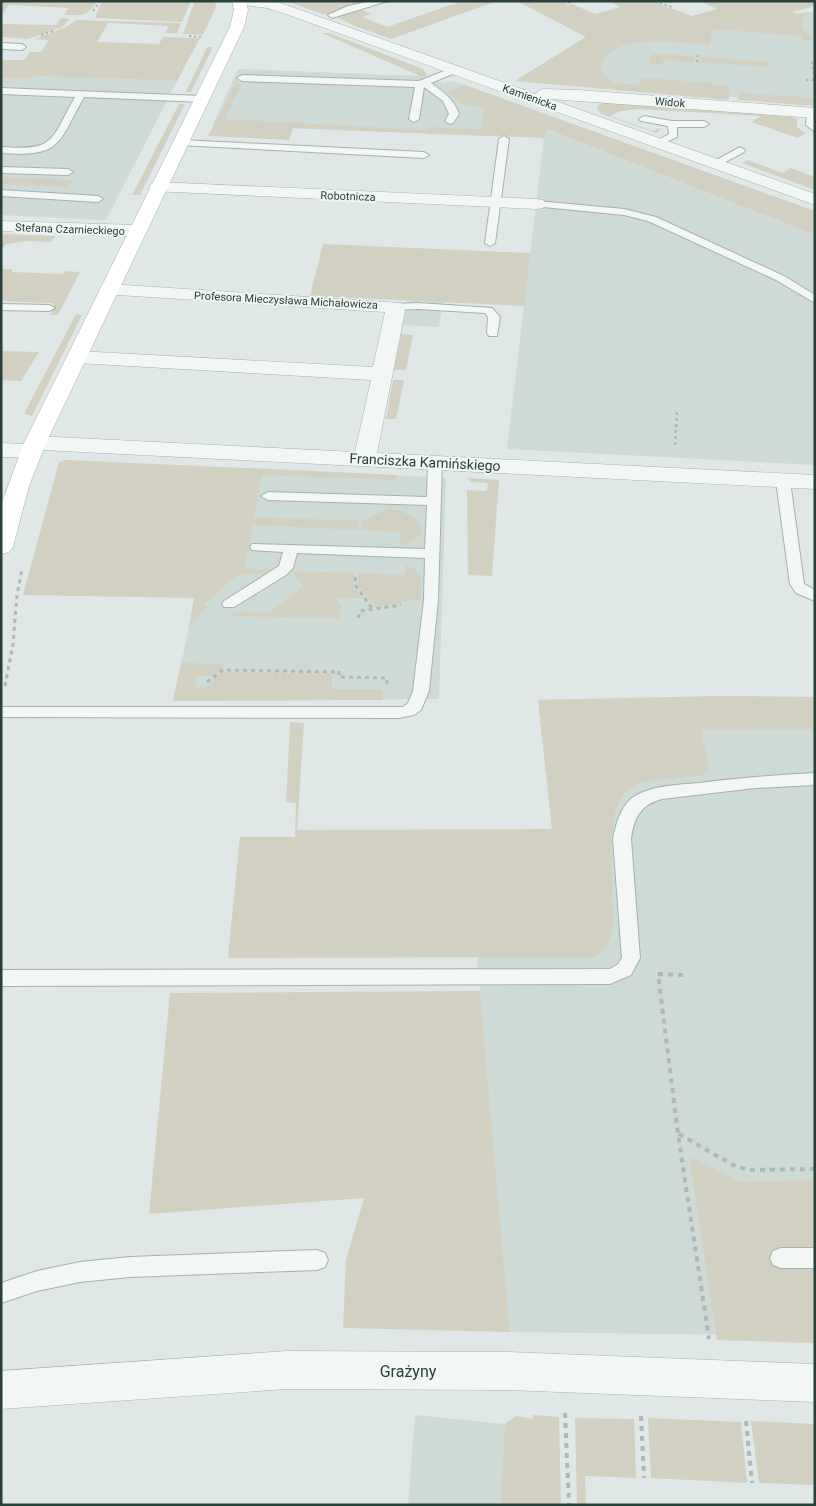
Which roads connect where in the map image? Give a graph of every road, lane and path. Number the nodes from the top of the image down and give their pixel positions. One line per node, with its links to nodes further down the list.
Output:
1 (100, 1): 9 (path)
2 (239, 1): 27 (street)
3 (244, 1): 18 (street, Kamienicka)
4 (384, 1): 10 (lane)
5 (563, 1): 7 (path)
6 (655, 1): 8 (path)
7 (571, 3)
8 (672, 7)
9 (93, 11)
10 (332, 15)
11 (189, 36): 12 (path)
12 (202, 37)
13 (1, 46): 14 (lane)
14 (22, 47)
15 (698, 54): 16 (path)
16 (697, 62)
17 (812, 62): 21 (path)
18 (458, 70): 22 (lane); 26 (street, Kamienicka)
19 (242, 78): 22 (lane)
20 (806, 80): 21 (path)
21 (814, 80): 23 (path)
22 (422, 84): 29 (lane); 31 (lane)
23 (815, 86)
24 (1, 91): 25 (lane)
25 (81, 94): 27 (lane); 37 (lane)
26 (526, 95): 28 (street, Widok); 36 (street, Kamienicka)
27 (202, 99): 35 (street)
28 (814, 118)
29 (414, 119)
30 (644, 119): 32 (lane)
31 (450, 121)
32 (672, 124): 33 (lane); 36 (lane)
33 (704, 124)
34 (504, 139): 47 (lane)
35 (182, 143): 39 (lane); 43 (street)
36 (658, 143): 40 (street, Kamienicka)
37 (1, 150)
38 (740, 150): 40 (lane)
39 (424, 155)
40 (714, 164): 46 (street, Kamienicka)
41 (1, 170): 42 (lane)
42 (68, 172)
43 (158, 187): 47 (street, Robotnicza); 50 (street)
44 (1, 193): 45 (lane)
45 (98, 199)
46 (815, 200)
47 (496, 202): 48 (street, Robotnicza); 51 (lane)
48 (537, 204): 53 (lane)
49 (1, 226): 50 (street, Stefana Czarnieckiego)
50 (138, 231): 52 (street)
51 (490, 243)
52 (109, 290): 56 (street, Profesora Mieczysława Michałowicza); 58 (street)
53 (815, 300)
54 (1, 307): 55 (lane)
55 (49, 308)
56 (394, 308): 57 (lane); 59 (street, Profesora Mieczysława Michałowicza)
57 (493, 333)
58 (77, 357): 59 (street); 62 (street)
59 (382, 374): 64 (street, Profesora Mieczysława Michałowicza)
60 (677, 411): 61 (path)
61 (676, 427)
62 (34, 447): 63 (street, Franciszka Kamińskiego); 64 (street, Franciszka Kamińskiego); 71 (street)
63 (1, 450)
64 (365, 459): 65 (street, Franciszka Kamińskiego)
65 (435, 462): 66 (street, Franciszka Kamińskiego); 69 (lane)
66 (784, 481): 67 (street, Franciszka Kamińskiego); 75 (lane)
67 (815, 482)
68 (268, 496): 69 (lane)
69 (435, 502): 73 (lane)
70 (256, 547): 72 (lane)
71 (1, 548)
72 (291, 548): 73 (lane); 76 (lane)
73 (433, 554): 82 (lane)
74 (23, 566): 81 (path)
75 (815, 596)
76 (229, 604)
77 (370, 610): 78 (path)
78 (358, 618)
79 (339, 672): 80 (path)
80 (206, 682)
81 (5, 687)
82 (1, 712)
83 (815, 779): 85 (lane)
84 (683, 975): 86 (path)
85 (1, 978)
86 (678, 1134): 87 (path); 92 (path)
87 (815, 1169)
88 (781, 1258): 89 (lane)
89 (815, 1258)
90 (318, 1260): 91 (lane)
91 (1, 1293)
92 (714, 1379): 93 (street, Grażyny); 94 (street, Grażyny)
93 (815, 1383)
94 (1, 1390)
95 (574, 1410): 100 (path)
96 (650, 1412): 98 (path)
97 (755, 1416): 99 (path)
98 (644, 1478)
99 (752, 1483)
100 (569, 1505)

